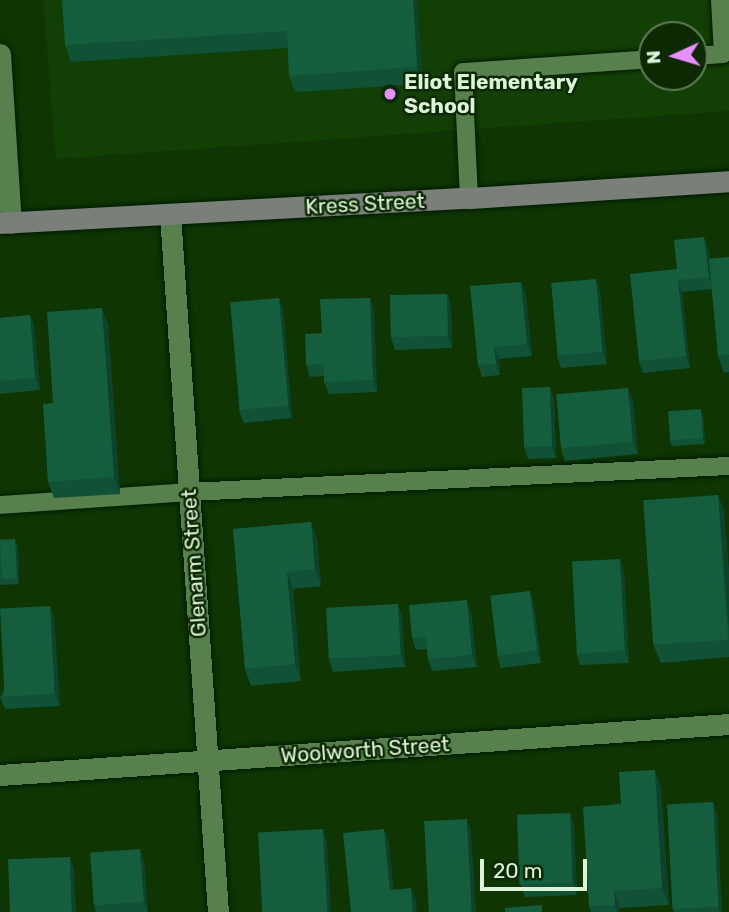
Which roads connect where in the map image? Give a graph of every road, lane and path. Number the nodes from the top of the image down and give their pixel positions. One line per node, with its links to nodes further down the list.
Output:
1 (720, 0): 3 (lane)
2 (0, 54): 8 (street)
3 (708, 55)
4 (638, 60): 6 (lane)
5 (729, 181): 6 (street, Kress Street)
6 (469, 198): 7 (street, Kress Street)
7 (170, 214): 8 (street, Kress Street); 10 (street, Glenarm Street)
8 (5, 223)
9 (729, 466): 10 (lane)
10 (188, 492): 11 (lane); 13 (street, Glenarm Street)
11 (0, 505)
12 (729, 724): 13 (street, Woolworth Street)
13 (209, 761): 14 (street, Woolworth Street); 15 (street, Glenarm Street)
14 (0, 775)
15 (218, 912)

